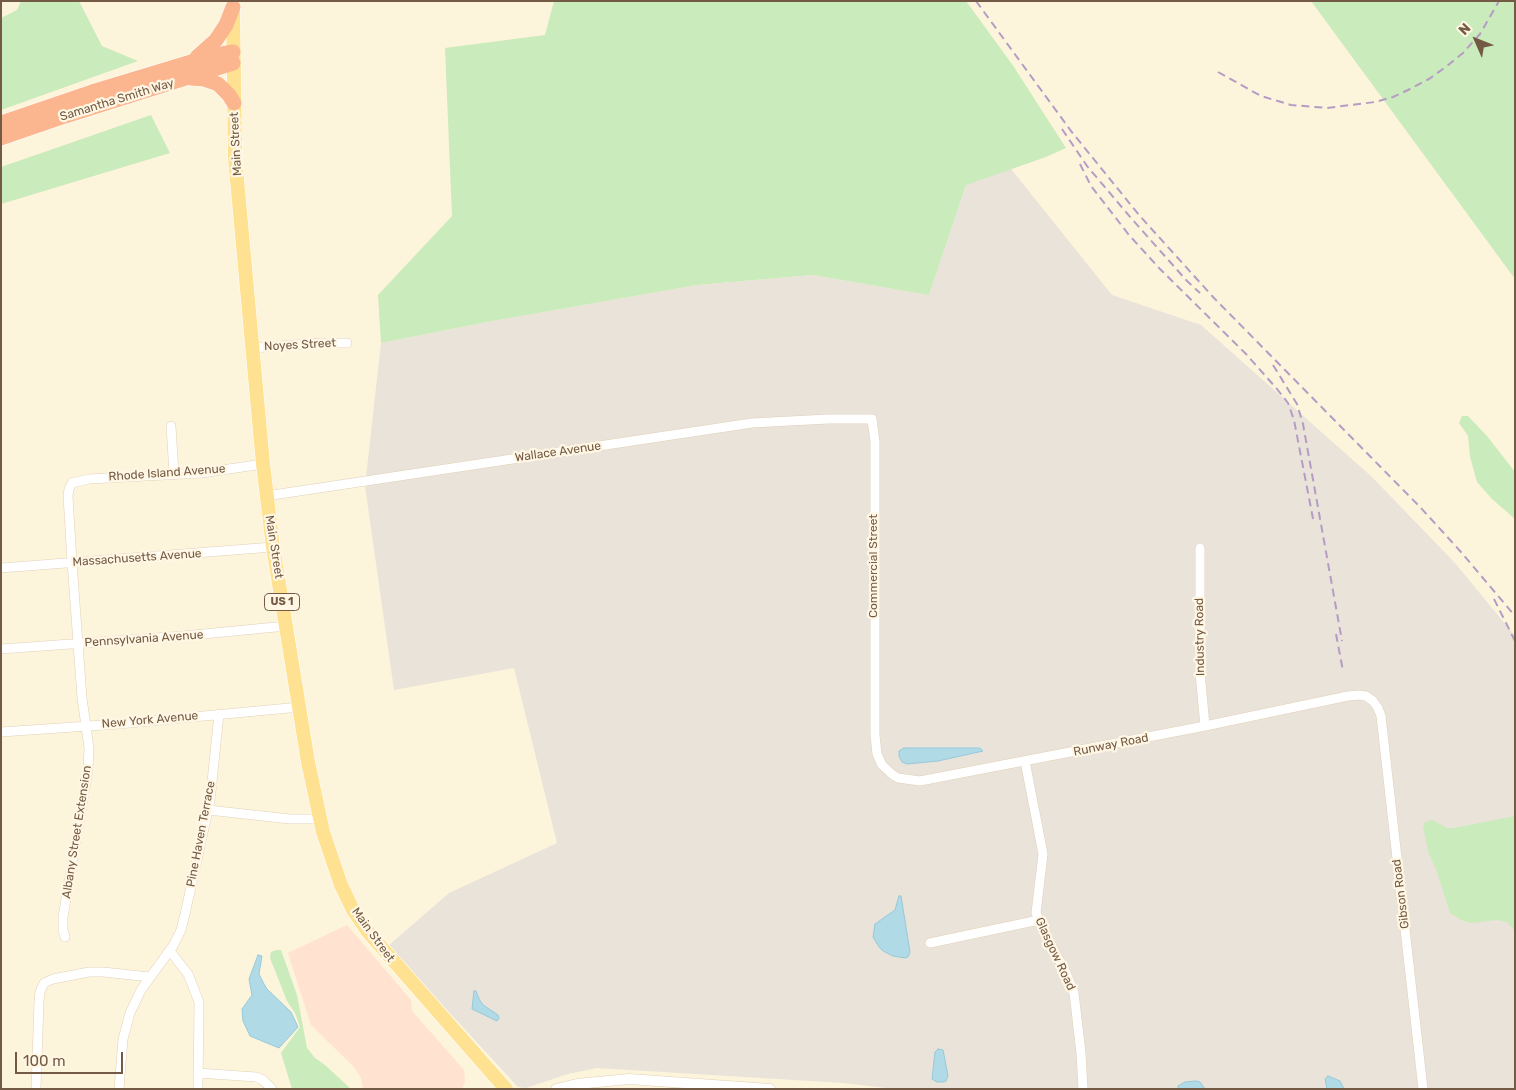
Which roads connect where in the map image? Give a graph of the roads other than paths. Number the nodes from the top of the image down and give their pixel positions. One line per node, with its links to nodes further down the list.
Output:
1 (233, 4): 2 (main road, Main Street / US 1); 3 (highway)
2 (233, 58): 3 (highway, Samantha Smith Way); 4 (highway, Samantha Smith Way); 5 (main road, Main Street / US 1)
3 (188, 63): 6 (highway, Samantha Smith Way)
4 (185, 78): 5 (highway); 7 (highway, Samantha Smith Way)
5 (234, 103): 9 (main road, Main Street / US 1)
6 (1, 123)
7 (1, 138)
8 (347, 343): 9 (street, Noyes Street)
9 (252, 348): 12 (main road, Main Street / US 1)
10 (850, 418): 15 (street, Wallace Avenue); 29 (street, Commercial Street)
11 (171, 426): 13 (street)
12 (263, 464): 13 (street, Rhode Island Avenue); 15 (main road, Main Street / US 1)
13 (174, 474): 14 (street, Rhode Island Avenue)
14 (72, 483): 18 (street, Albany Street Extension)
15 (266, 496): 16 (main road, Main Street / US 1)
16 (273, 547): 18 (street, Massachusetts Avenue); 20 (main road, Main Street / US 1)
17 (1200, 548): 27 (street, Industry Road)
18 (72, 562): 19 (street, Massachusetts Avenue); 21 (street, Albany Street Extension)
19 (1, 568)
20 (286, 626): 21 (street, Pennsylvania Avenue); 24 (main road, Main Street / US 1)
21 (78, 644): 22 (street, Pennsylvania Avenue); 26 (street, Albany Street Extension)
22 (1, 649)
23 (1374, 701): 27 (street, Runway Road); 49 (street, Gibson Road)
24 (300, 707): 25 (street, New York Avenue); 32 (main road, Main Street / US 1)
25 (219, 714): 26 (street, New York Avenue); 31 (street, Pine Haven Terrace)
26 (86, 725): 28 (street, New York Avenue); 34 (street, Albany Street Extension)
27 (1205, 726): 30 (street, Runway Road)
28 (1, 732)
29 (875, 735): 30 (street, Runway Road)
30 (1025, 761): 33 (street, Glasgow Road)
31 (208, 810): 32 (street); 36 (street, Pine Haven Terrace)
32 (320, 819): 40 (main road, Main Street / US 1)
33 (1038, 920): 35 (street); 48 (street, Glasgow Road)
34 (65, 938)
35 (930, 943)
36 (170, 951): 37 (street, Pine Haven Terrace); 38 (street)
37 (150, 977): 41 (street); 42 (street, Pine Haven Terrace)
38 (198, 1073): 43 (street); 44 (street)
39 (589, 1083): 45 (street); 46 (street); 47 (street)
40 (500, 1087)
41 (36, 1089)
42 (119, 1089)
43 (198, 1089)
44 (272, 1089)
45 (556, 1089)
46 (575, 1089)
47 (770, 1089)
48 (1083, 1089)
49 (1423, 1089)

